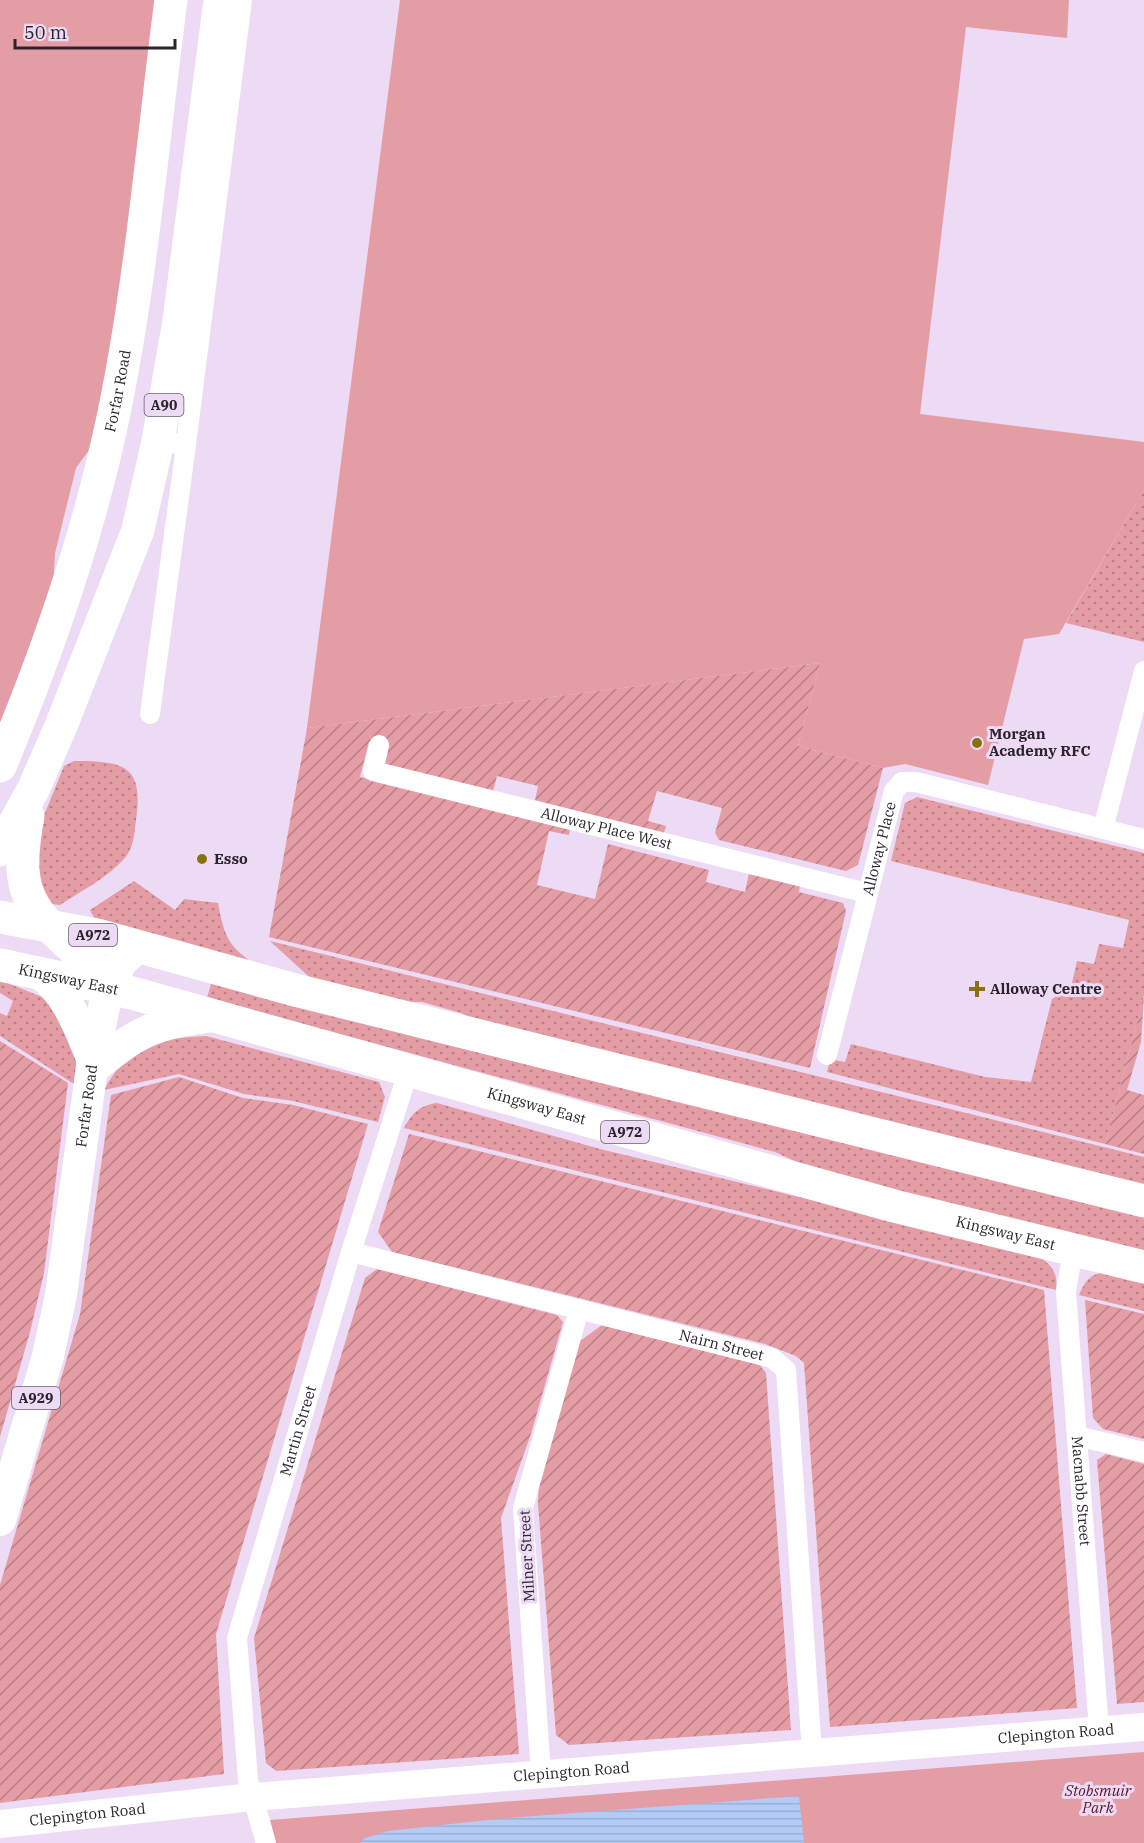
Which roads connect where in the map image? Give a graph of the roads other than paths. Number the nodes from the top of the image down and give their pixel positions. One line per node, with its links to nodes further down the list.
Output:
1 (171, 0): 8 (highway, Forfar Road)
2 (220, 0): 4 (highway, A90)
3 (242, 0): 4 (street)
4 (172, 443): 6 (street); 9 (highway, A90)
5 (1144, 671): 10 (street)
6 (150, 714)
7 (379, 745): 13 (street, Alloway Place West)
8 (0, 766)
9 (33, 790): 12 (highway, A90); 15 (highway, A90)
10 (1103, 829): 11 (street, Alloway Place); 13 (street, Alloway Place)
11 (1144, 839)
12 (0, 850)
13 (867, 893): 22 (street, Alloway Place)
14 (0, 917): 15 (highway, A972)
15 (48, 925): 16 (highway, A972); 20 (highway)
16 (138, 947): 20 (main road, Forfar Road / A929); 25 (highway, A972)
17 (0, 950): 19 (highway)
18 (0, 965): 19 (highway, Kingsway East / A972)
19 (39, 973): 20 (highway, Kingsway East / A972); 23 (main road)
20 (108, 988): 21 (highway, Kingsway East / A972); 23 (main road, Forfar Road / A929)
21 (213, 1016): 23 (main road); 24 (highway, Kingsway East / A972)
22 (827, 1055)
23 (93, 1065): 32 (main road, Forfar Road / A929)
24 (409, 1070): 26 (highway, Kingsway East / A972); 27 (street, Martin Street)
25 (1144, 1201)
26 (1072, 1250): 28 (highway, Kingsway East / A972); 30 (street, Macnabb Street)
27 (351, 1252): 29 (street, Nairn Street); 37 (street, Martin Street)
28 (1144, 1268)
29 (579, 1309): 35 (street, Nairn Street); 36 (street, Milner Street)
30 (1077, 1436): 31 (street); 34 (street, Macnabb Street)
31 (1144, 1452)
32 (0, 1520)
33 (1144, 1727): 34 (street, Clepington Road)
34 (1099, 1730): 35 (street, Clepington Road)
35 (812, 1753): 36 (street, Clepington Road)
36 (541, 1774): 37 (street, Clepington Road)
37 (253, 1797): 38 (street, Clepington Road); 39 (street, Martin Street)
38 (0, 1824)
39 (266, 1843)

